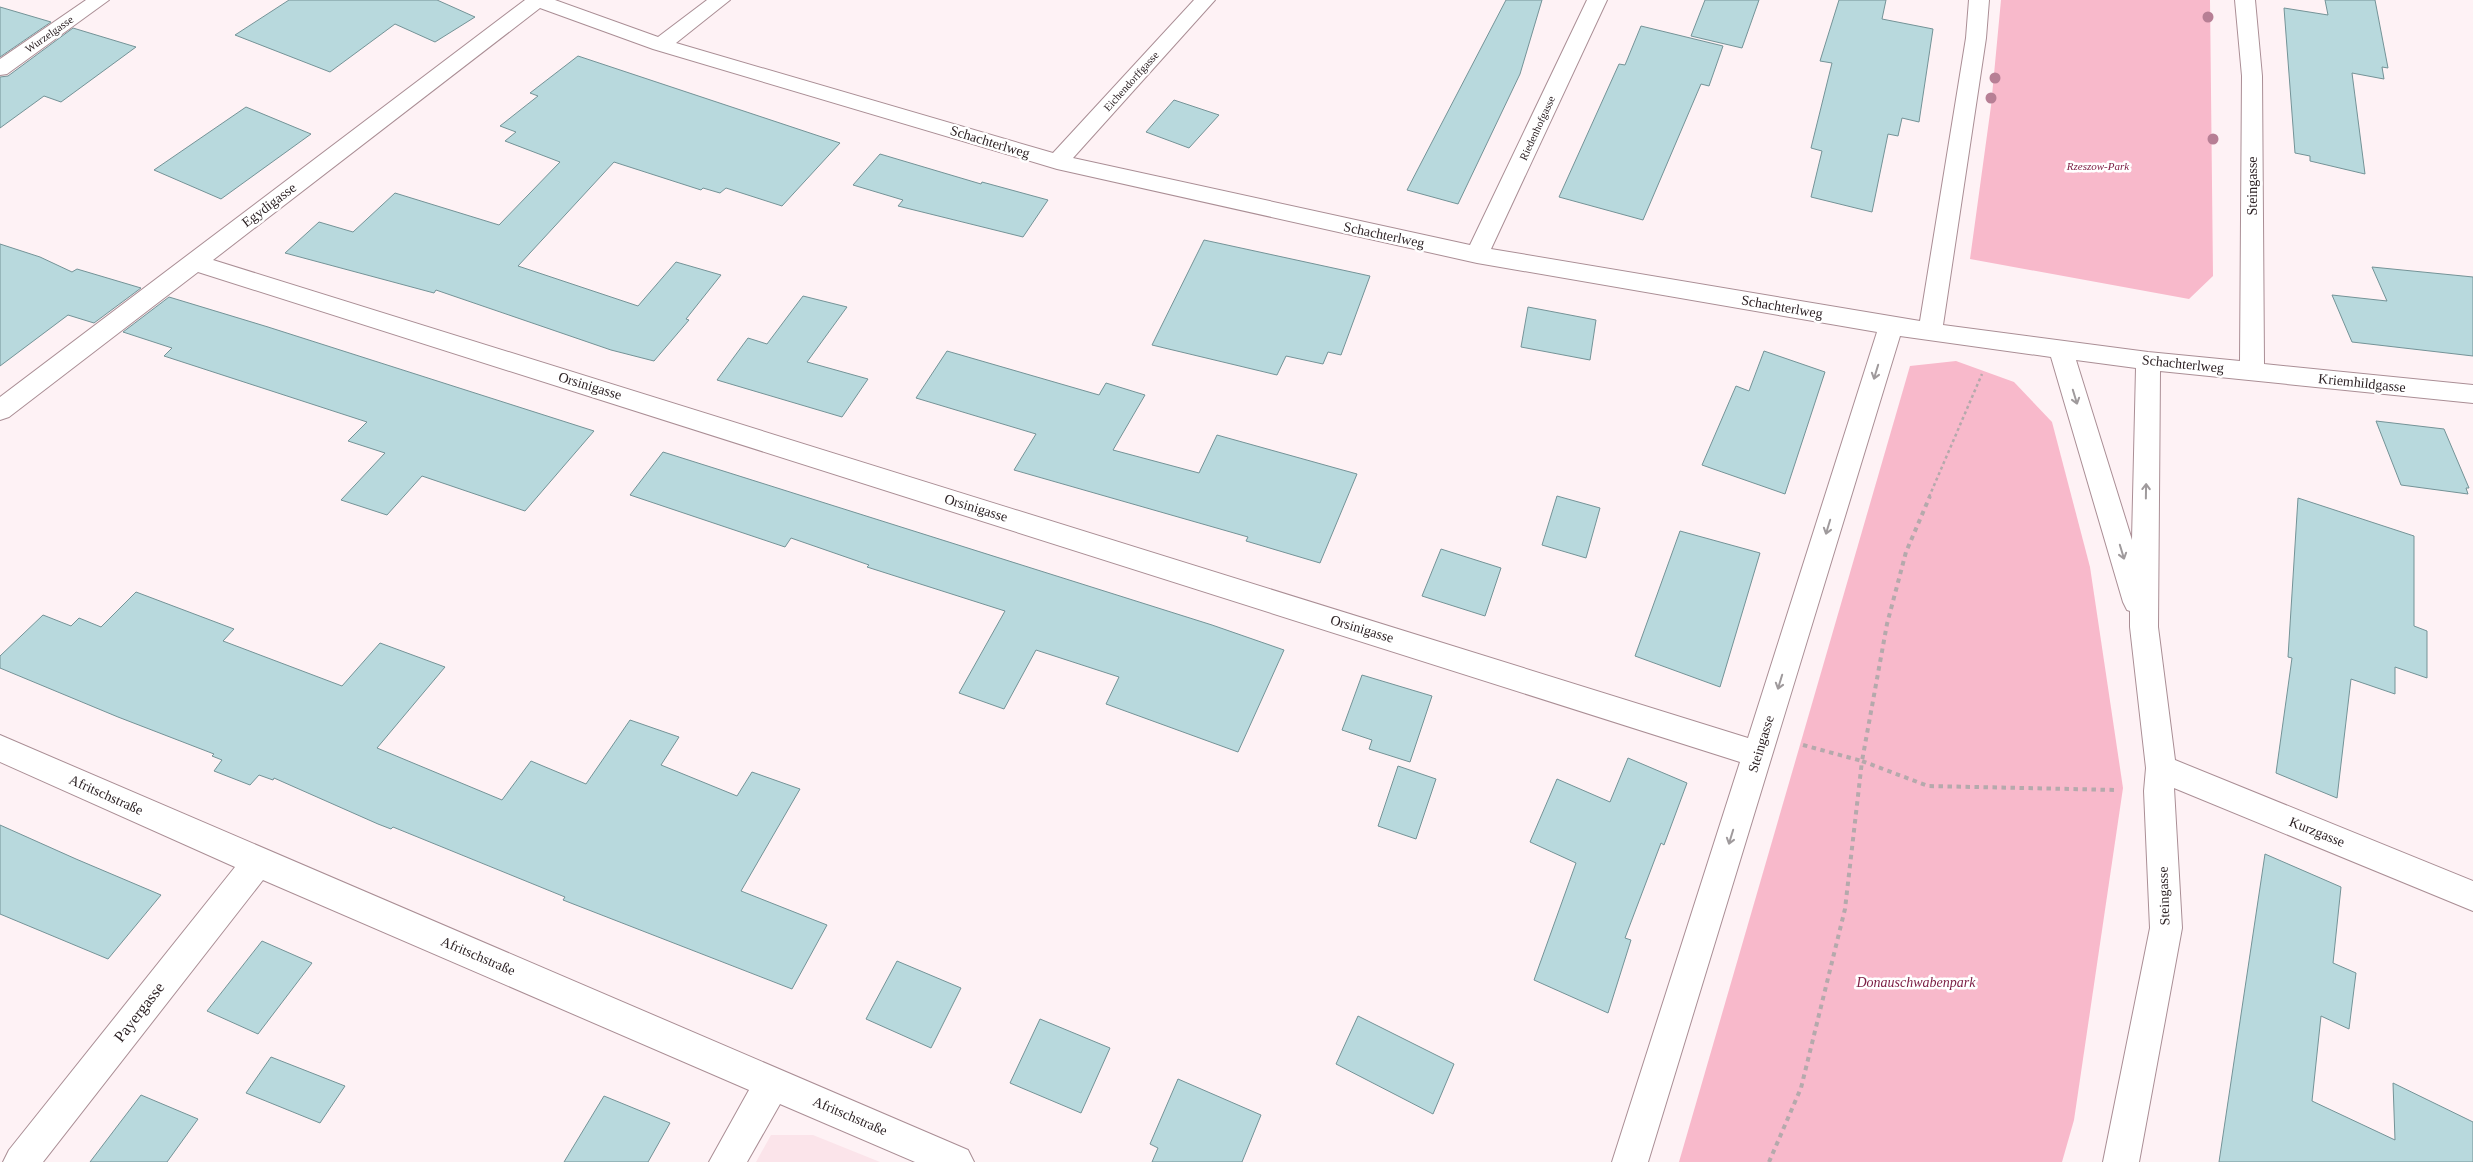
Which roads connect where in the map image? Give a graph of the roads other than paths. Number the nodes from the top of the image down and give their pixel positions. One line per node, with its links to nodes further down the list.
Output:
1 (98, 0): 9 (street, Wurzelgasse)
2 (538, 0): 8 (street, Schachterlweg); 12 (street, Egydigasse)
3 (720, 0): 8 (street)
4 (1205, 0): 10 (street, Eichendorffgasse)
5 (1597, 0): 11 (street, Riedenhofgasse)
6 (1979, 0): 14 (street)
7 (2244, 0): 17 (street, Steingasse)
8 (660, 45): 10 (street, Schachterlweg)
9 (0, 69)
10 (1057, 162): 11 (street, Schachterlweg)
11 (1477, 255): 13 (street, Schachterlweg)
12 (194, 262): 19 (street, Egydigasse); 21 (street, Orsinigasse)
13 (1891, 325): 14 (street, Schachterlweg); 21 (street, Steingasse, one-way to 21)
14 (1930, 332): 15 (street, Schachterlweg)
15 (2061, 350): 16 (street, Schachterlweg); 20 (street, Steingasse, one-way to 20)
16 (2148, 361): 17 (street, Schachterlweg); 20 (street, Steingasse, one-way to 16)
17 (2252, 372): 18 (street, Kriemhildgasse)
18 (2473, 394)
19 (0, 410)
20 (2144, 627): 23 (street, Steingasse)
21 (1761, 744): 30 (street, Steingasse, one-way to 30)
22 (0, 748): 24 (street, Afritschstraße)
23 (2160, 779): 25 (street, Kurzgasse); 31 (street, Steingasse)
24 (258, 862): 26 (street, Afritschstraße); 27 (street, Payergasse)
25 (2473, 896)
26 (774, 1083): 28 (street); 29 (street, Afritschstraße)
27 (20, 1162)
28 (727, 1162)
29 (956, 1162)
30 (1630, 1162)
31 (2121, 1162)

